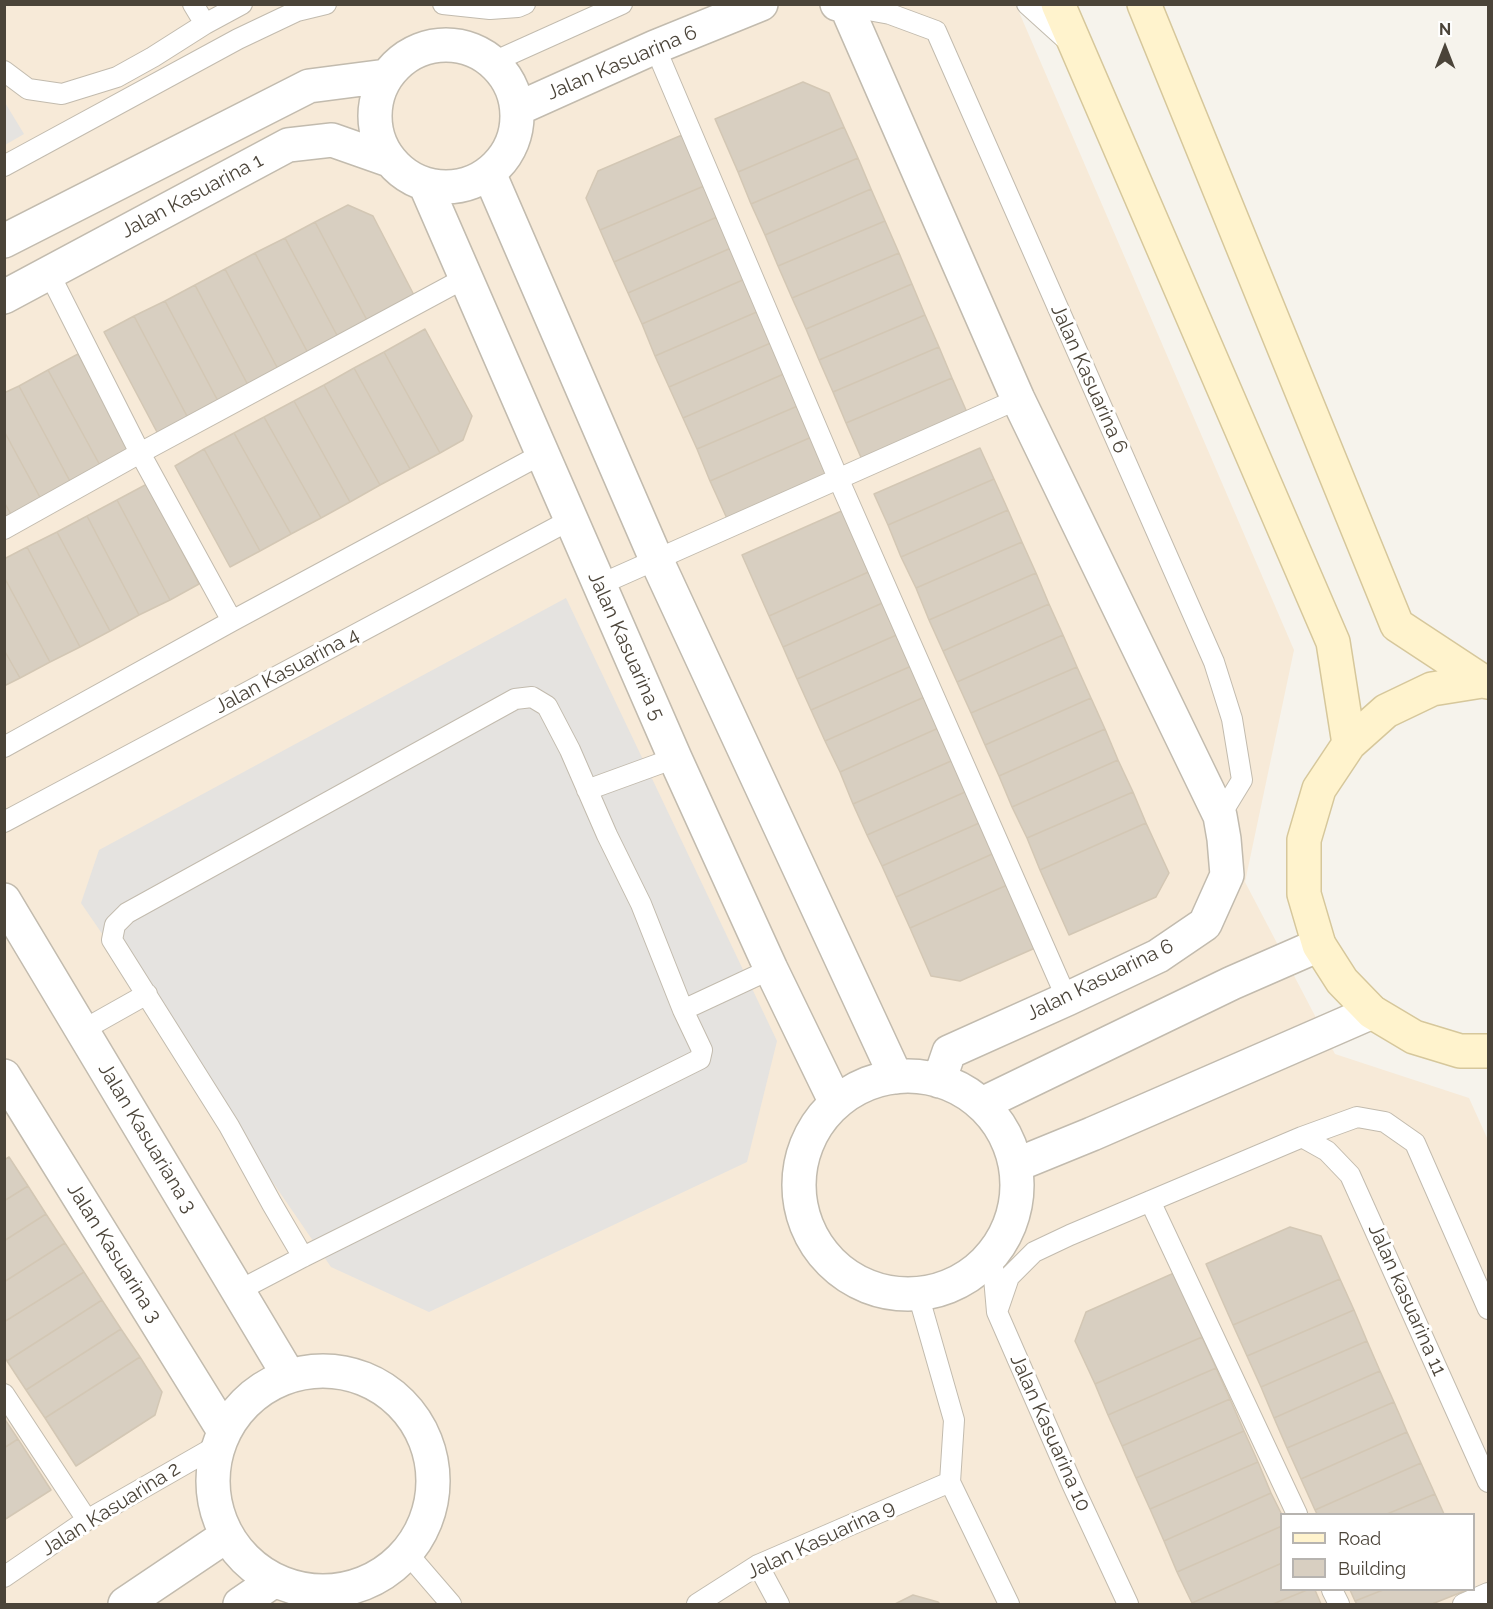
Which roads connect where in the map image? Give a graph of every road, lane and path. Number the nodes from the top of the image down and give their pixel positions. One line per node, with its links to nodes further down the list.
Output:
1 (193, 4): 12 (lane)
2 (242, 4): 12 (lane)
3 (326, 4): 19 (lane)
4 (443, 4): 5 (lane)
5 (525, 4)
6 (622, 4): 15 (lane)
7 (761, 4): 13 (street, Jalan Kasuarina 6)
8 (1027, 4): 14 (lane)
9 (1058, 4): 14 (main road)
10 (1144, 4): 38 (main road)
11 (842, 5): 29 (street, Jalan Kasuarina 6); 43 (lane, Jalan Kasuarina 6)
12 (205, 24): 18 (lane)
13 (655, 47): 20 (street, Jalan Kasuarina 6); 32 (lane)
14 (1075, 48): 39 (main road)
15 (493, 62): 17 (street); 20 (street)
16 (4, 71): 18 (lane)
17 (386, 76): 21 (street); 25 (street)
18 (117, 77): 19 (lane)
19 (128, 99): 22 (lane)
20 (517, 109): 23 (street)
21 (389, 160): 24 (street); 26 (street, Jalan Kasuarina 1)
22 (4, 166)
23 (489, 173): 24 (street); 35 (street)
24 (425, 184): 27 (street, Jalan Kasuarina 5)
25 (4, 241)
26 (49, 273): 28 (street, Jalan Kasuarina 1); 30 (lane)
27 (465, 278): 30 (lane); 31 (street, Jalan Kasuarina 5)
28 (4, 297)
29 (1018, 399): 32 (lane); 43 (street, Jalan Kasuarina 6)
30 (140, 453): 34 (lane); 37 (lane)
31 (542, 454): 33 (street, Jalan Kasuarina 5); 37 (lane)
32 (838, 478): 35 (lane); 49 (lane)
33 (570, 520): 36 (street, Jalan Kasuarina 5); 44 (lane, Jalan Kasuarina 4)
34 (4, 529)
35 (656, 559): 36 (lane); 55 (street)
36 (599, 585): 41 (street, Jalan Kasuarina 5)
37 (232, 621): 40 (lane)
38 (1485, 681): 39 (main road)
39 (1348, 744): 46 (main road)
40 (4, 747)
41 (675, 758): 42 (lane); 47 (street, Jalan Kasuarina 5)
42 (587, 790): 48 (lane); 50 (lane)
43 (1220, 816): 49 (street, Jalan Kasuarina 6)
44 (4, 822)
45 (4, 900): 52 (street, Jalan Kasuariana 3)
46 (1319, 945): 51 (main road); 58 (street)
47 (771, 969): 50 (lane); 57 (street, Jalan Kasuarina 5)
48 (147, 994): 52 (lane); 63 (lane)
49 (1067, 999): 56 (street, Jalan Kasuarina 6)
50 (683, 1010): 63 (lane)
51 (1372, 1012): 53 (main road); 60 (street)
52 (82, 1030): 64 (street, Jalan Kasuariana 3)
53 (1488, 1052)
54 (4, 1076): 70 (street, Jalan Kasuarina 3)
55 (896, 1077): 56 (street); 57 (street)
56 (939, 1081): 58 (street)
57 (836, 1103): 65 (street)
58 (982, 1104): 60 (street)
59 (1302, 1137): 61 (lane); 66 (lane); 72 (lane, Jalan kasuarina 11)
60 (1016, 1165): 62 (street)
61 (1150, 1201): 67 (lane); 73 (lane)
62 (992, 1255): 65 (street); 67 (lane, Jalan Kasuarina 10)
63 (303, 1257): 64 (lane)
64 (238, 1292): 68 (street, Jalan Kasuariana 3)
65 (918, 1294): 71 (lane)
66 (1488, 1309)
67 (997, 1312): 89 (lane, Jalan Kasuarina 10)
68 (289, 1376): 70 (street); 76 (street)
69 (4, 1394): 74 (lane)
70 (222, 1437): 74 (lane, Jalan Kasuarina 2); 75 (street)
71 (950, 1482): 77 (lane, Jalan Kasuarina 9); 88 (lane)
72 (1488, 1482)
73 (1296, 1513)
74 (87, 1520): 78 (lane, Jalan Kasuarina 2)
75 (226, 1536): 79 (street); 83 (street)
76 (407, 1553): 82 (street); 85 (lane)
77 (758, 1565): 86 (lane, Jalan Kasuarina 9); 87 (lane)
78 (4, 1577)
79 (275, 1580): 82 (street); 84 (street)
80 (1332, 1591): 90 (lane)
81 (1488, 1593): 91 (lane)
82 (342, 1597)
83 (125, 1605)
84 (240, 1605)
85 (451, 1605)
86 (697, 1605)
87 (779, 1605)
88 (1009, 1605)
89 (1128, 1605)
90 (1339, 1605)
91 (1462, 1605)

